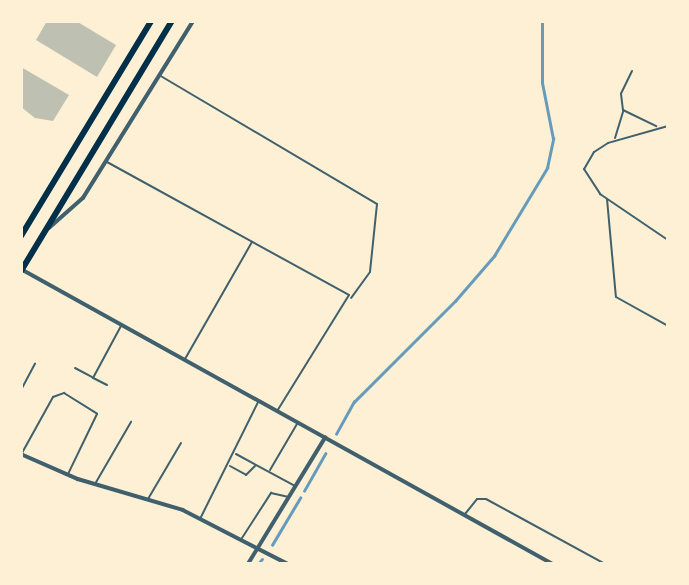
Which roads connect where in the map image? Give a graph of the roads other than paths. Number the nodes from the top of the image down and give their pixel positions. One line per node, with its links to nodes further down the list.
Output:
1 (151, 21): 13 (main road)
2 (172, 21): 12 (main road)
3 (192, 21): 5 (street)
4 (632, 71): 6 (lane)
5 (159, 75): 10 (street); 17 (lane)
6 (623, 110): 7 (lane); 9 (lane)
7 (657, 126): 8 (lane); 9 (lane)
8 (668, 126)
9 (613, 141): 11 (lane)
10 (106, 161): 12 (street); 15 (lane)
11 (607, 199): 14 (lane); 19 (lane)
12 (45, 231): 16 (main road)
13 (21, 236)
14 (668, 240)
15 (252, 241): 17 (lane); 20 (lane)
16 (21, 270): 18 (street)
17 (350, 299): 27 (lane)
18 (122, 325): 20 (street); 23 (lane)
19 (668, 326)
20 (184, 360): 26 (street)
21 (35, 364): 25 (lane)
22 (75, 368): 23 (lane)
23 (93, 377): 24 (lane)
24 (107, 385)
25 (21, 390)
26 (258, 401): 27 (street); 32 (lane)
27 (276, 411): 29 (street)
28 (131, 422): 38 (lane)
29 (298, 423): 30 (street); 36 (lane)
30 (325, 438): 39 (street); 42 (street)
31 (181, 443): 41 (lane)
32 (234, 453): 34 (lane); 35 (lane)
33 (21, 454): 37 (street); 37 (lane)
34 (256, 465): 35 (lane); 36 (lane)
35 (230, 466): 43 (lane)
36 (269, 472): 39 (lane)
37 (67, 475): 38 (street)
38 (95, 485): 41 (street)
39 (296, 487): 40 (street)
40 (289, 498): 44 (lane); 45 (street)
41 (148, 499): 43 (street)
42 (464, 515): 48 (street); 49 (lane)
43 (201, 517): 44 (street)
44 (241, 538): 45 (street)
45 (260, 549): 46 (street); 47 (street)
46 (248, 564)
47 (288, 564)
48 (553, 564)
49 (605, 564)

